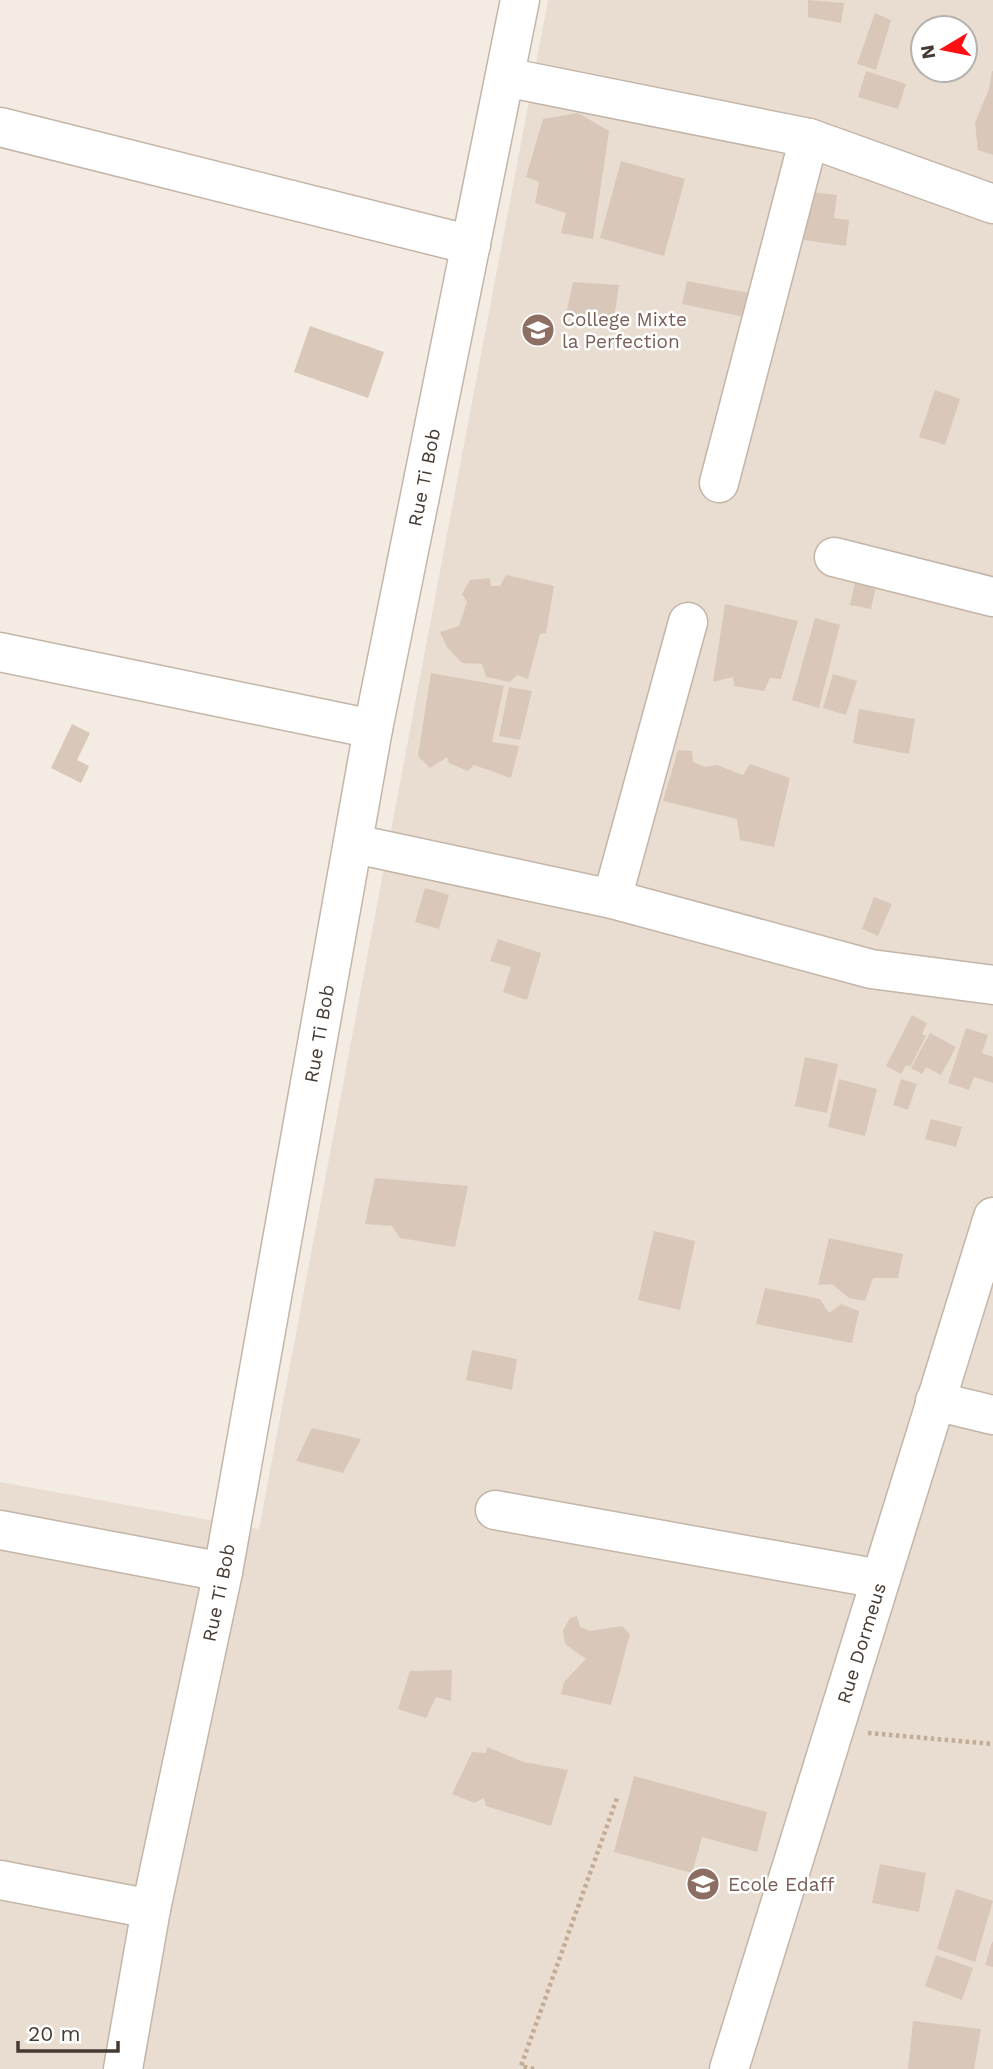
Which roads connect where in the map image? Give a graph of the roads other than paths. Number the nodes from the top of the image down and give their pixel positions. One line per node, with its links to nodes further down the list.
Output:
1 (520, 0): 2 (street, Rue Ti Bob)
2 (505, 77): 4 (street); 6 (street, Rue Ti Bob)
3 (0, 127): 6 (street)
4 (809, 138): 5 (street); 7 (street)
5 (993, 204)
6 (471, 245): 12 (street, Rue Ti Bob)
7 (719, 483)
8 (834, 557): 9 (street)
9 (993, 597)
10 (688, 622): 14 (street)
11 (0, 652): 12 (street)
12 (373, 729): 13 (street, Rue Ti Bob)
13 (355, 844): 14 (street); 21 (street, Rue Ti Bob)
14 (612, 899): 15 (street)
15 (993, 985)
16 (993, 1217): 17 (street, Rue Dormeus)
17 (935, 1401): 18 (street); 22 (street, Rue Dormeus)
18 (993, 1415)
19 (495, 1510): 22 (street)
20 (0, 1530): 21 (street)
21 (223, 1572): 24 (street, Rue Ti Bob)
22 (880, 1579): 26 (street, Rue Dormeus)
23 (0, 1880): 24 (street)
24 (151, 1909): 25 (street, Rue Ti Bob)
25 (123, 2069)
26 (729, 2069)

